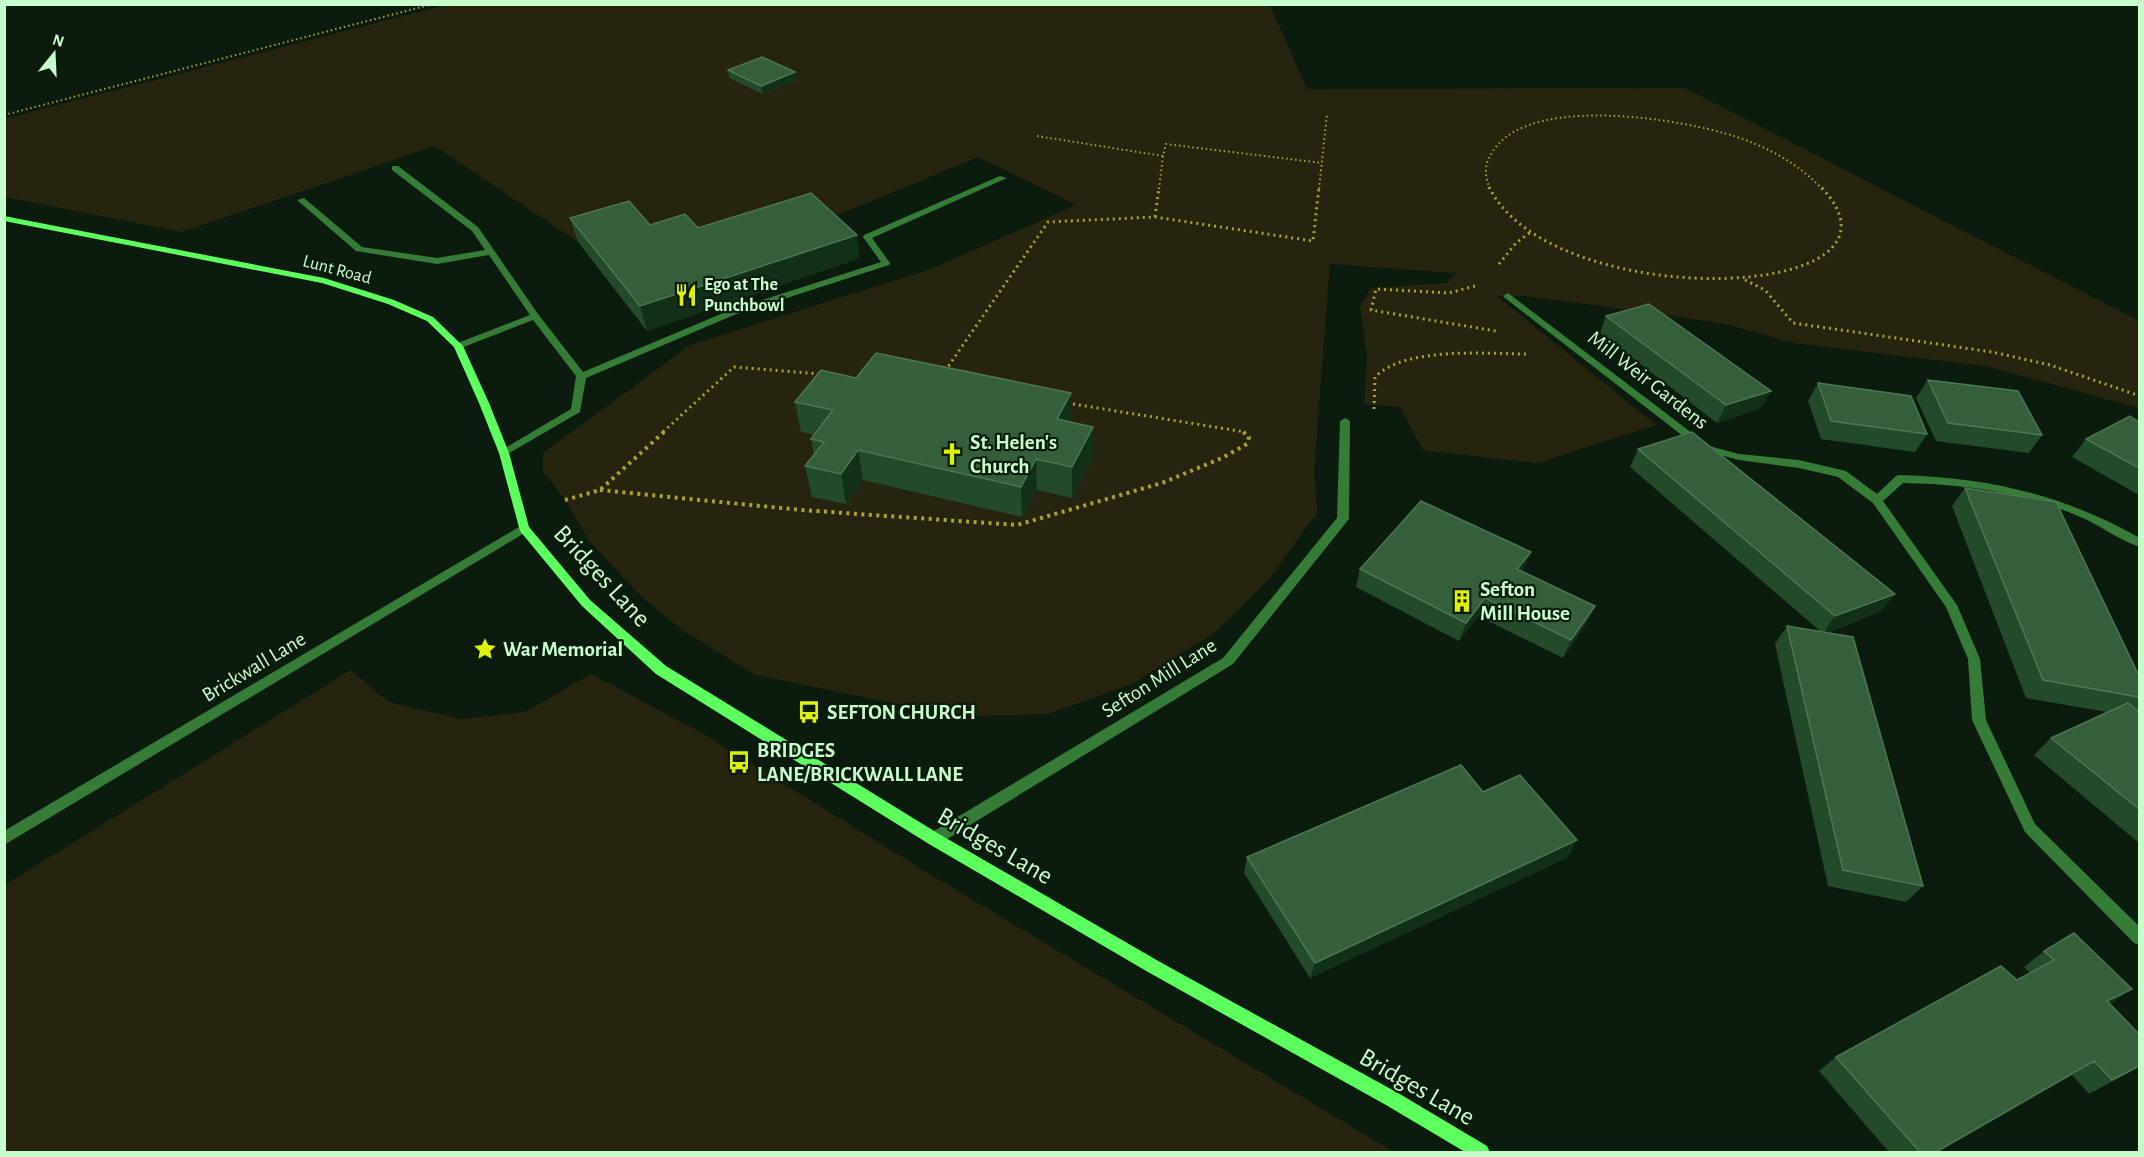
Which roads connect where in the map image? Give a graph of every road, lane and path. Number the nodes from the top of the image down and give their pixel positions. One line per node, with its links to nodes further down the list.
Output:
1 (433, 4): 3 (path)
2 (1327, 114): 6 (path)
3 (4, 115)
4 (1037, 136): 5 (path)
5 (1163, 156): 6 (path); 10 (path)
6 (1322, 163): 10 (path)
7 (395, 168): 13 (street)
8 (1003, 178): 24 (street)
9 (301, 200): 13 (street)
10 (1155, 216): 22 (path)
11 (4, 218): 20 (street, Lunt Road)
12 (1532, 231): 14 (path); 15 (path); 15 (path)
13 (490, 252): 18 (street)
14 (1496, 272)
15 (1745, 280): 25 (path)
16 (1482, 283): 19 (path)
17 (1508, 296): 31 (street, Mill Weir Gardens)
18 (535, 316): 20 (street); 24 (street)
19 (1498, 331)
20 (458, 346): 28 (street, Lunt Road)
21 (1529, 354): 27 (path)
22 (943, 374)
23 (829, 375): 29 (path)
24 (581, 376): 28 (street)
25 (2139, 396)
26 (1055, 401): 29 (path)
27 (1345, 421): 35 (street, Sefton Mill Lane)
28 (504, 453): 32 (street, Lunt Road)
29 (600, 490): 30 (path)
30 (565, 500)
31 (1877, 500): 33 (street); 36 (street, Mill Weir Gardens)
32 (524, 528): 34 (street, Brickwall Lane); 35 (street, Bridges Lane)
33 (2139, 543)
34 (4, 839)
35 (934, 839): 37 (street, Bridges Lane)
36 (2139, 938)
37 (1481, 1152)

